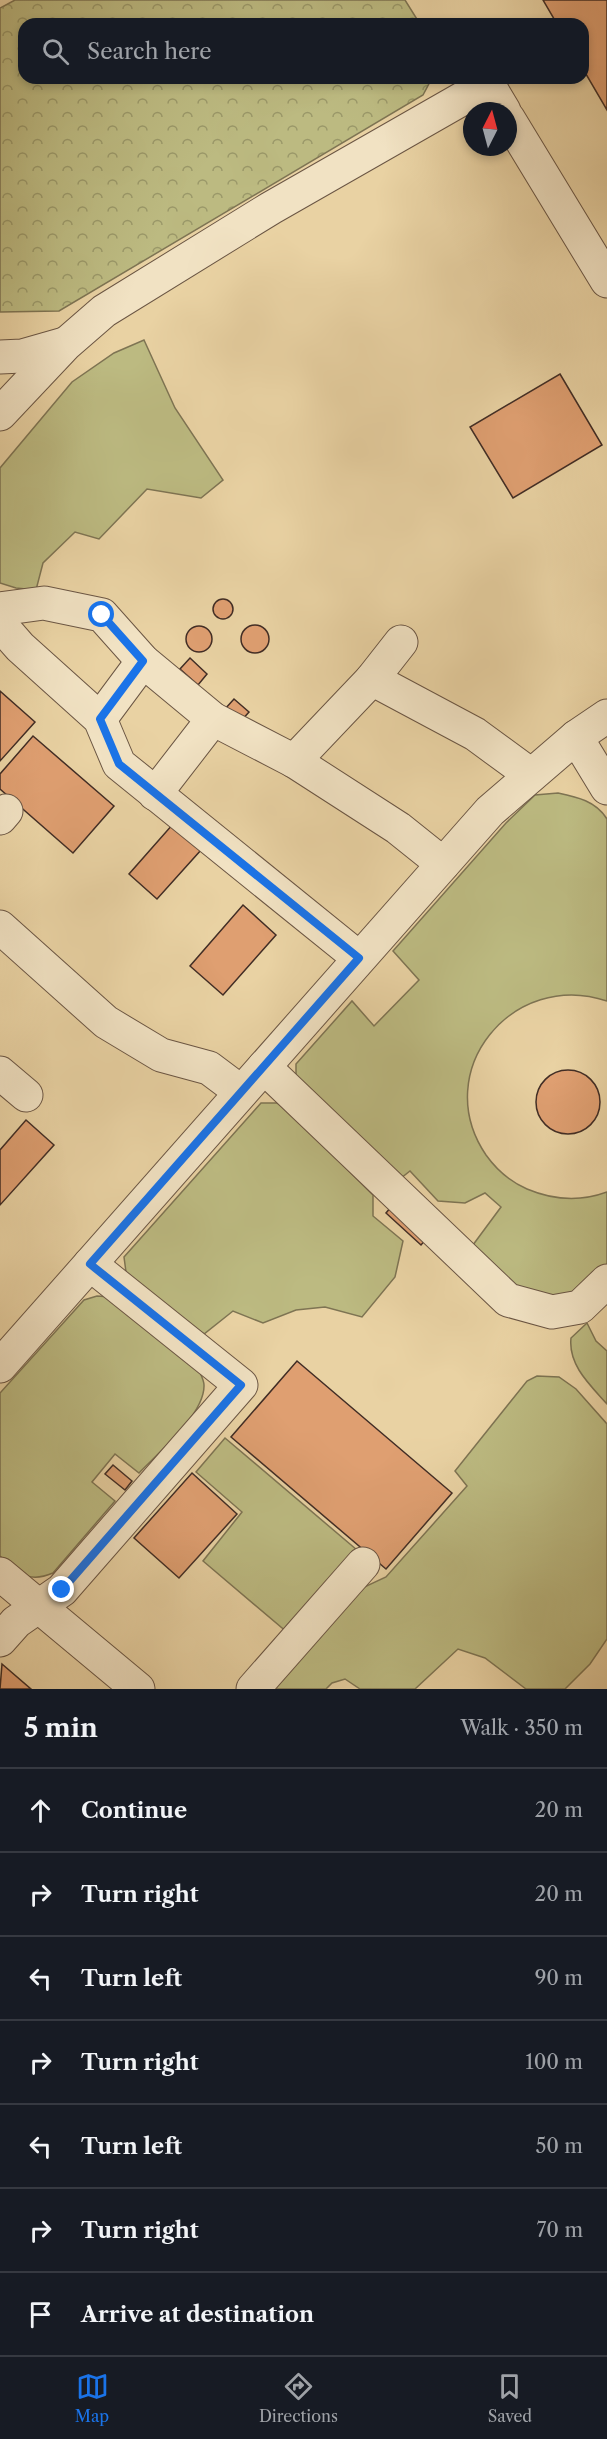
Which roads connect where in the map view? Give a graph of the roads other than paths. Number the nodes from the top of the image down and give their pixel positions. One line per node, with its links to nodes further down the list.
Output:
1 (499, 102): 4 (lane)
2 (517, 133): 3 (lane)
3 (607, 281)
4 (66, 344): 5 (lane); 6 (lane)
5 (0, 357)
6 (0, 414)
7 (0, 609): 10 (lane)
8 (0, 624): 13 (lane)
9 (401, 642): 11 (lane)
10 (143, 661): 13 (lane); 14 (lane)
11 (372, 679): 16 (lane); 17 (lane)
12 (607, 716): 15 (lane)
13 (100, 719): 19 (lane)
14 (213, 719): 16 (lane); 19 (lane)
15 (576, 737): 17 (lane); 18 (lane)
16 (294, 761): 20 (lane)
17 (531, 775): 20 (lane)
18 (607, 788)
19 (155, 794): 22 (lane)
20 (443, 864): 22 (lane)
21 (0, 927): 25 (lane)
22 (359, 958): 23 (lane)
23 (264, 1067): 25 (lane); 28 (lane)
24 (0, 1073): 26 (lane)
25 (241, 1092): 27 (lane)
26 (26, 1095)
27 (90, 1264): 29 (lane); 32 (lane)
28 (607, 1281)
29 (0, 1366)
30 (363, 1564): 35 (lane)
31 (0, 1574): 32 (lane)
32 (39, 1606): 33 (lane); 34 (lane)
33 (0, 1640)
34 (138, 1689)
35 (254, 1689)

